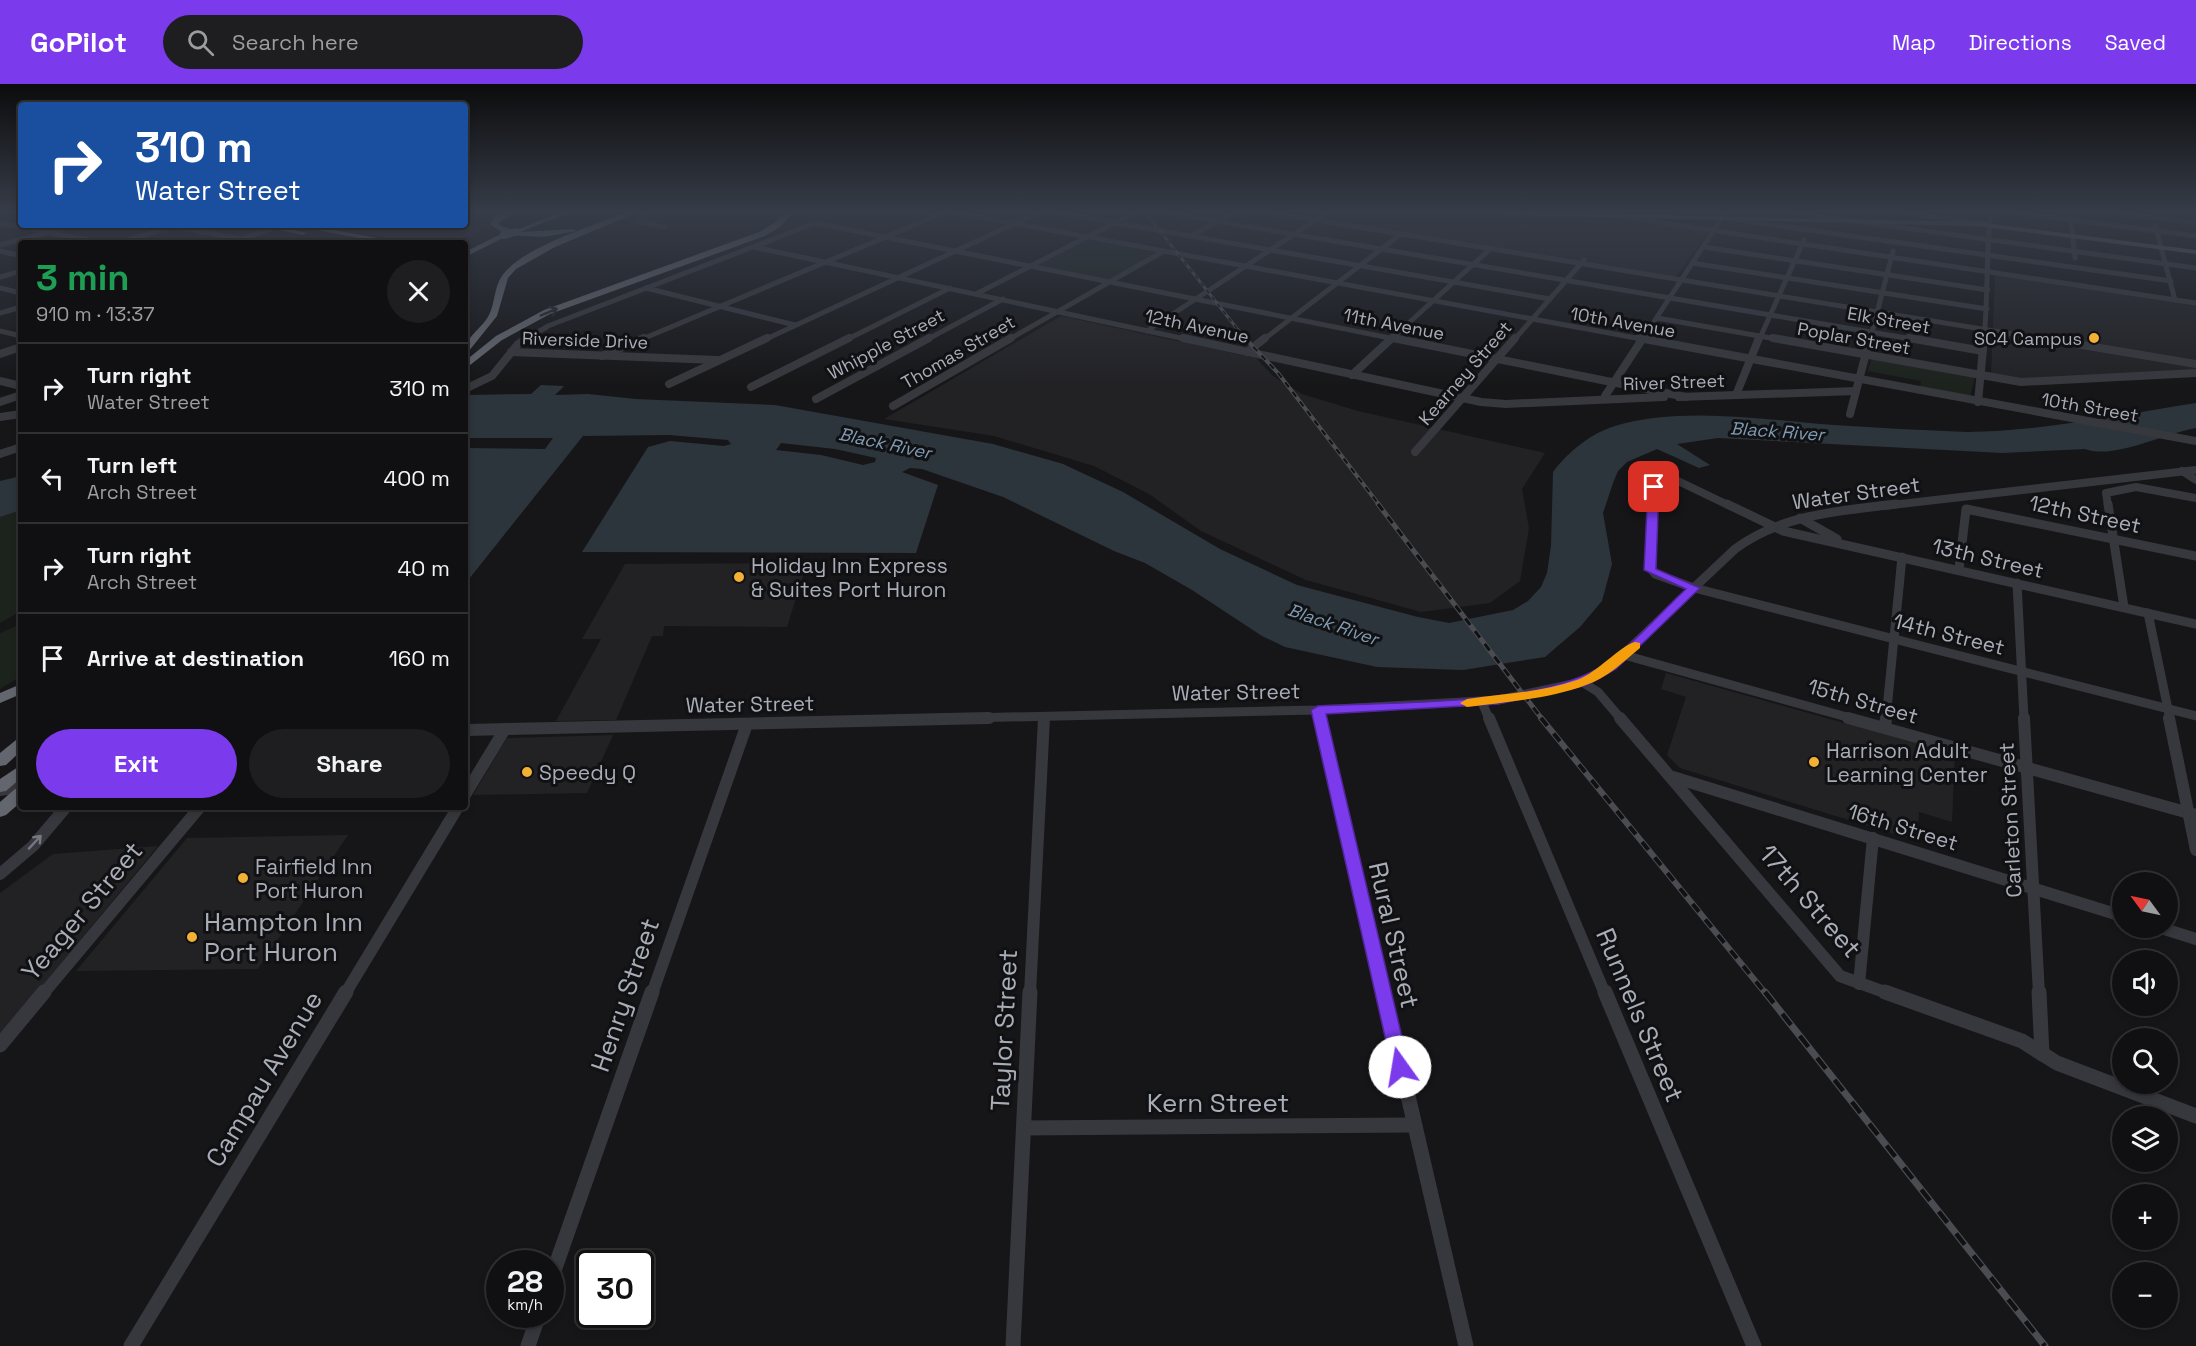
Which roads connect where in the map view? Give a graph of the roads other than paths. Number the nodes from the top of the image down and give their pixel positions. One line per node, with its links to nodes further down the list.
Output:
1 (511, 269): 73 (highway)
2 (667, 269): 84 (highway, one-way to 2)
3 (696, 269): 40 (street)
4 (808, 269): 54 (street)
5 (859, 269): 31 (street, 12th Avenue)
6 (916, 269): 31 (street)
7 (1024, 269): 45 (street)
8 (1044, 269): 36 (street, 11th Avenue)
9 (1133, 269): 36 (street, Thomas Street)
10 (1241, 269): 49 (street)
11 (1254, 269): 38 (street, 10th Avenue)
12 (1355, 269): 38 (street)
13 (1376, 269): 37 (street)
14 (1468, 269): 37 (street)
15 (1495, 269): 34 (street, Elk Street)
16 (1577, 269): 34 (street, Kearney Street)
17 (1621, 269): 33 (street)
18 (1689, 269): 33 (street)
19 (1730, 269): 32 (street)
20 (1792, 269): 32 (street)
21 (1847, 269): 29 (street)
22 (1888, 269): 29 (street)
23 (1966, 269): 28 (street)
24 (1987, 269): 28 (street)
25 (2083, 269): 35 (street)
26 (2167, 269): 35 (street)
27 (18, 272): 30 (street)
28 (1987, 272): 42 (street); 51 (street)
29 (1887, 275): 42 (street); 44 (street)
30 (0, 277)
31 (898, 277): 41 (street, 12th Avenue); 64 (street)
32 (1788, 278): 44 (street); 46 (street)
33 (1682, 280): 46 (street); 47 (street)
34 (1566, 281): 47 (street, Elk Street); 50 (street, Kearney Street)
35 (2171, 281): 51 (street)
36 (1110, 282): 49 (street, 11th Avenue); 57 (street, Thomas Street)
37 (1453, 282): 50 (street); 52 (street)
38 (1335, 284): 52 (street, 10th Avenue); 61 (street)
39 (0, 288): 43 (street)
40 (646, 288): 54 (street); 76 (street)
41 (950, 288): 45 (street, 12th Avenue); 94 (street)
42 (1988, 290): 56 (street)
43 (18, 292)
44 (1882, 293): 56 (street); 58 (street)
45 (976, 294): 48 (street, 12th Avenue)
46 (1779, 296): 58 (street); 60 (street)
47 (1670, 298): 60 (street, Elk Street); 62 (street)
48 (1003, 299): 57 (street, 12th Avenue); 101 (street, Whipple Street)
49 (1195, 299): 61 (street, 11th Avenue); 67 (street)
50 (1550, 299): 63 (street, Kearney Street)
51 (2175, 300): 53 (street)
52 (1432, 302): 63 (street, 10th Avenue); 71 (street)
53 (2196, 303)
54 (719, 306): 64 (street); 80 (street)
55 (18, 308): 59 (street)
56 (1986, 309): 65 (street)
57 (1059, 312): 67 (street, 12th Avenue); 106 (street, Thomas Street)
58 (1877, 312): 65 (street); 68 (street)
59 (0, 313)
60 (1769, 315): 68 (street, Elk Street); 70 (street)
61 (1290, 318): 71 (street, 11th Avenue); 77 (street)
62 (1657, 318): 70 (street, Poplar Street); 72 (street)
63 (1532, 320): 72 (street, 10th Avenue); 82 (street, Kearney Street)
64 (795, 325): 81 (street)
65 (1985, 329): 75 (street); 85 (street)
66 (0, 331): 69 (street)
67 (1147, 331): 77 (street, 12th Avenue)
68 (1872, 333): 75 (street, Elk Street); 79 (street)
69 (18, 335)
70 (1760, 336): 79 (street, Poplar Street); 83 (street)
71 (1392, 339): 82 (street, 11th Avenue); 87 (street)
72 (1642, 340): 83 (street, 10th Avenue); 91 (street)
73 (468, 346)
74 (18, 348): 78 (street)
75 (1983, 351): 88 (street)
76 (510, 352): 80 (street, Riverside Drive); 95 (street, Riverside Drive)
77 (1247, 352): 87 (street, 12th Avenue)
78 (0, 354)
79 (1866, 355): 88 (street, Poplar Street); 89 (street)
80 (602, 356): 81 (street, Riverside Drive)
81 (718, 360): 92 (street)
82 (1497, 360): 91 (street, 11th Avenue); 100 (street, Kearney Street)
83 (1749, 360): 89 (street, 10th Avenue); 97 (street)
84 (468, 363)
85 (2196, 364)
86 (2196, 373): 88 (street, Poplar Street)
87 (1352, 375): 100 (street, 12th Avenue)
88 (1982, 375): 104 (street)
89 (1859, 380): 96 (street); 104 (street, 10th Avenue)
90 (0, 381): 93 (street)
91 (1614, 383): 99 (street, 11th Avenue); 102 (street)
92 (669, 384)
93 (18, 385)
94 (751, 387)
95 (468, 388)
96 (1856, 390): 97 (street, River Street); 108 (street)
97 (1736, 395): 99 (street, River Street)
98 (18, 396): 103 (street)
99 (1686, 397): 102 (street, River Street)
100 (1463, 398): 105 (street, 12th Avenue); 112 (street, Kearney Street)
101 (816, 399)
102 (1607, 399): 105 (street, River Street)
103 (0, 402)
104 (1978, 402): 110 (street, 10th Street)
105 (1493, 404)
106 (893, 406)
107 (18, 414): 109 (street)
108 (1850, 414)
109 (0, 417)
110 (2196, 441)
111 (18, 448): 113 (street)
112 (1415, 452)
113 (0, 454)
114 (2196, 470): 115 (street, Water Street)
115 (2182, 471): 116 (street); 118 (street, Water Street)
116 (2196, 480)
117 (2196, 498): 120 (street)
118 (1800, 518): 119 (street, Water Street); 121 (street)
119 (1772, 528): 121 (street, 13th Street); 126 (street, Water Street); 126 (street, 14th Street)
120 (2112, 538): 123 (street, 12th Street); 124 (street, 12th Street); 127 (street)
121 (1845, 544): 122 (street, 13th Street)
122 (1902, 556): 124 (street, 13th Street); 130 (street)
123 (2196, 556)
124 (1959, 569): 125 (street, 13th Street)
125 (2017, 583): 127 (street, 13th Street); 132 (street, Carleton Street)
126 (1694, 588): 130 (street, 14th Street); 131 (street, Water Street)
127 (2124, 607): 128 (street, 13th Street)
128 (2148, 613): 129 (street, 13th Street); 137 (street)
129 (2196, 624)
130 (1893, 639): 132 (street, 14th Street); 142 (street)
131 (1624, 655): 133 (street, Water Street); 142 (street, 15th Street)
132 (2022, 672): 137 (street, 14th Street); 147 (street, Carleton Street)
133 (1582, 682): 136 (street, Water Street); 149 (street, 17th Street)
134 (18, 690): 135 (highway)
135 (0, 699)
136 (1482, 702): 138 (street, Water Street); 178 (street, Runnels Street)
137 (2167, 708): 139 (street, 14th Street); 158 (street)
138 (1318, 710): 140 (street, Water Street); 170 (street, Rural Street)
139 (2196, 716)
140 (1044, 717): 141 (street, Water Street); 171 (street, Taylor Street)
141 (747, 724): 143 (street, Water Street); 172 (street, Henry Street)
142 (1885, 727): 147 (street, 15th Street)
143 (505, 729): 144 (street, Water Street); 152 (street)
144 (468, 730)
145 (18, 746): 146 (highway)
146 (0, 761)
147 (2027, 767): 158 (street, 15th Street); 162 (street, Carleton Street)
148 (18, 773): 151 (highway)
149 (1673, 777): 159 (street, 16th Street); 166 (street, 17th Street)
150 (18, 787): 151 (street)
151 (0, 789)
152 (468, 790)
153 (18, 796): 157 (highway)
154 (63, 810): 161 (street, one-way to 154)
155 (197, 810): 167 (street, Yeager Street)
156 (456, 810): 174 (street, Campau Avenue)
157 (0, 811)
158 (2192, 814): 160 (street)
159 (1873, 838): 162 (street, 16th Street); 166 (street)
160 (2196, 850)
161 (0, 874)
162 (2033, 888): 163 (street, 16th Street); 168 (street, Carleton Street)
163 (2112, 913)
164 (2178, 933): 165 (street)
165 (2196, 939)
166 (1859, 984): 168 (street, 17th Street)
167 (0, 1045)
168 (2042, 1054): 169 (street, 17th Street)
169 (2196, 1116)
170 (1413, 1125): 171 (street, Kern Street); 177 (street, Rural Street)
171 (1024, 1128): 176 (street, Taylor Street)
172 (561, 1250)
173 (534, 1328): 175 (street)
174 (131, 1346)
175 (528, 1346)
176 (1013, 1346)
177 (1466, 1346)
178 (1754, 1346)

